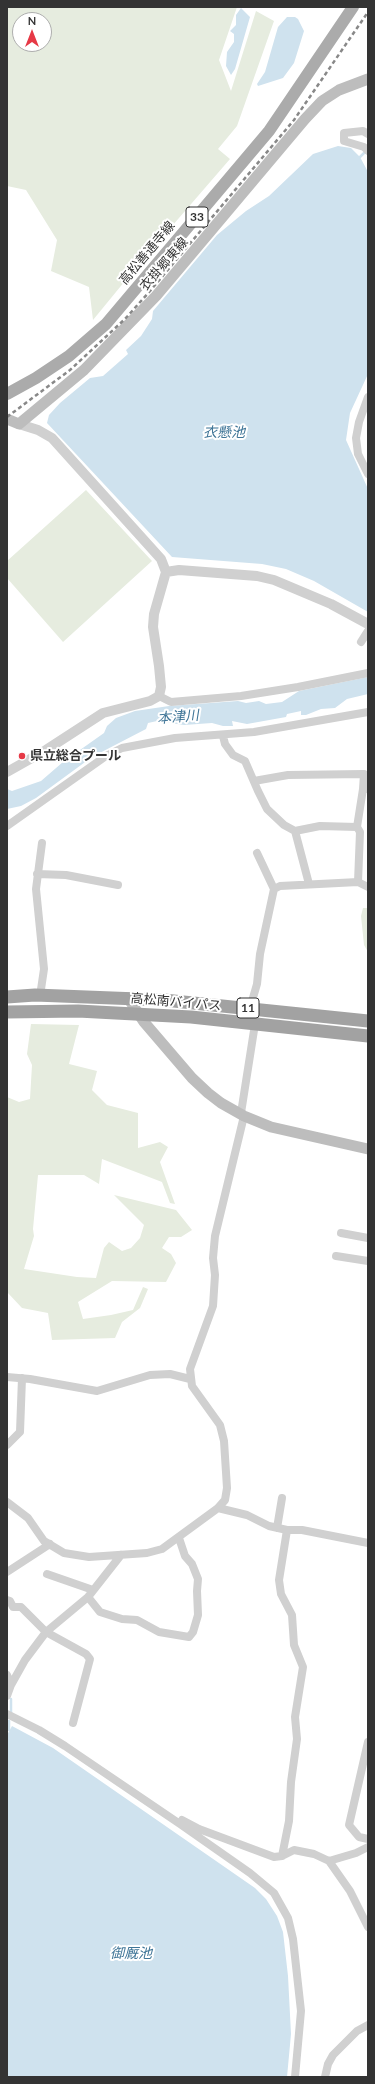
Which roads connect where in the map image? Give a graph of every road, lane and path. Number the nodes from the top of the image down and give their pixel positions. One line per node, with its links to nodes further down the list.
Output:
1 (353, 7): 5 (main road, 高松善通寺線 / 33)
2 (368, 79): 8 (main road, 衣掛郷東線)
3 (368, 134): 4 (street)
4 (368, 151)
5 (7, 394)
6 (368, 398): 9 (street)
7 (7, 419): 8 (main road)
8 (19, 424): 10 (street)
9 (368, 474)
10 (166, 572): 11 (street); 15 (street)
11 (368, 624)
12 (368, 631): 13 (street)
13 (361, 642)
14 (368, 673): 15 (street)
15 (159, 696): 18 (street)
16 (368, 712): 17 (street)
17 (223, 736): 19 (street); 21 (street)
18 (7, 772)
19 (254, 781): 20 (street); 23 (street)
20 (366, 789): 22 (street)
21 (7, 826)
22 (357, 827): 23 (street); 27 (street)
23 (295, 831): 28 (street)
24 (42, 843): 26 (street)
25 (256, 853): 31 (street)
26 (37, 874): 29 (street); 32 (street)
27 (358, 882): 28 (street); 30 (street)
28 (309, 884): 31 (street)
29 (118, 885)
30 (368, 888)
31 (274, 889): 35 (street)
32 (40, 996): 33 (highway, 高松南バイパス / 11); 34 (highway, 高松南バイパス / 11)
33 (7, 997)
34 (128, 998): 35 (highway, 高松南バイパス / 11); 37 (main road)
35 (250, 1008): 38 (highway, 高松南バイパス / 11)
36 (7, 1012): 37 (highway, 高松南バイパス / 11)
37 (138, 1013): 39 (highway, 高松南バイパス / 11); 41 (main road)
38 (368, 1021)
39 (255, 1024): 40 (highway, 高松南バイパス / 11); 41 (street)
40 (368, 1036)
41 (243, 1115): 42 (main road); 49 (street)
42 (368, 1149)
43 (341, 1233): 44 (street)
44 (368, 1238)
45 (336, 1256): 46 (street)
46 (368, 1261)
47 (7, 1377): 48 (street)
48 (22, 1378): 49 (street); 50 (street)
49 (190, 1379): 53 (street)
50 (7, 1445)
51 (282, 1498): 54 (street)
52 (7, 1502): 58 (street)
53 (218, 1508): 54 (street); 56 (street)
54 (277, 1528): 55 (street)
55 (287, 1530): 57 (street); 75 (street)
56 (179, 1538): 59 (street); 63 (street)
57 (368, 1543)
58 (50, 1544): 59 (street); 60 (street)
59 (121, 1555): 62 (street)
60 (7, 1572)
61 (47, 1574): 62 (street)
62 (93, 1590): 63 (street)
63 (88, 1598): 65 (street)
64 (7, 1600): 65 (street)
65 (46, 1632): 67 (street); 70 (street)
66 (7, 1675): 67 (street)
67 (11, 1685): 68 (street)
68 (7, 1696)
69 (7, 1714): 72 (street)
70 (73, 1723)
71 (368, 1742): 73 (street)
72 (155, 1807): 75 (street); 79 (street)
73 (368, 1839)
74 (368, 1847): 76 (street)
75 (282, 1856): 76 (street)
76 (329, 1861): 77 (street)
77 (368, 1927)
78 (368, 2025): 80 (street)
79 (295, 2077)
80 (325, 2077)

